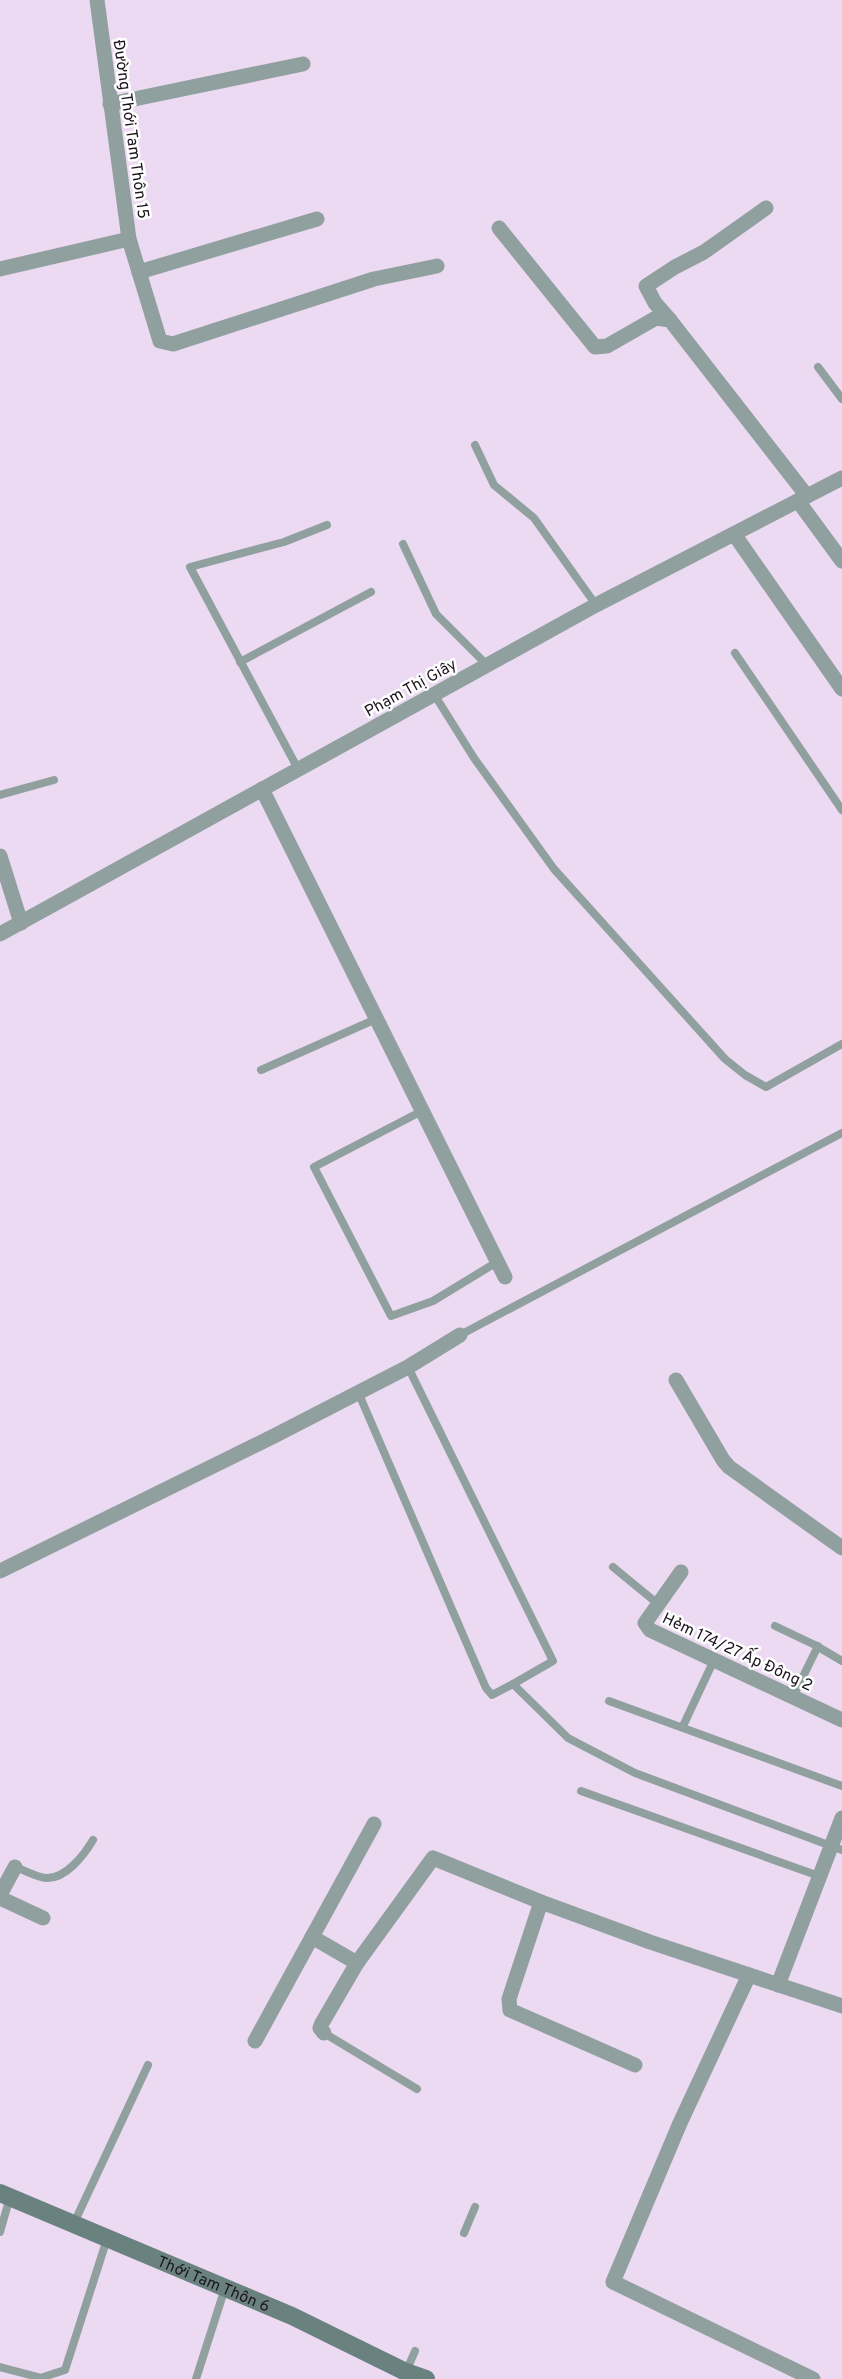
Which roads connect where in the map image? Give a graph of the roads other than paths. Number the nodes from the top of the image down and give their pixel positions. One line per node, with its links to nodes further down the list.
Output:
1 (97, 0): 3 (street, Đường Thới Tam Thôn 15)
2 (303, 64): 3 (street)
3 (110, 104): 7 (street, Đường Thới Tam Thôn 15)
4 (766, 208): 11 (street)
5 (317, 219): 10 (street)
6 (499, 228): 11 (street)
7 (129, 238): 9 (street, Đường Thới Tam Thôn 15); 10 (street)
8 (437, 266): 10 (street)
9 (0, 269)
10 (139, 272)
11 (670, 321): 16 (street)
12 (818, 366): 13 (lane)
13 (842, 399)
14 (475, 445): 22 (lane)
15 (842, 478): 16 (street, Phạm Thị Giây)
16 (802, 499): 18 (street, Phạm Thị Giây); 20 (street)
17 (327, 525): 24 (lane)
18 (734, 534): 22 (street, Phạm Thị Giây); 26 (street)
19 (403, 544): 25 (lane)
20 (842, 561)
21 (370, 592): 24 (lane)
22 (596, 605): 25 (street, Phạm Thị Giây)
23 (735, 653): 32 (lane)
24 (240, 662): 28 (lane)
25 (487, 665): 27 (street, Phạm Thị Giây)
26 (842, 688)
27 (435, 694): 28 (street, Phạm Thị Giây); 37 (lane)
28 (298, 769): 30 (street, Phạm Thị Giây)
29 (54, 780): 31 (lane)
30 (262, 789): 34 (street, Phạm Thị Giây); 36 (street)
31 (0, 795)
32 (842, 810)
33 (0, 856): 34 (street)
34 (21, 922): 35 (street, Phạm Thị Giây)
35 (0, 934)
36 (376, 1019): 38 (lane); 39 (street)
37 (842, 1044)
38 (261, 1070)
39 (422, 1111): 41 (street); 41 (lane)
40 (842, 1133): 43 (lane)
41 (497, 1262): 42 (street)
42 (505, 1277)
43 (460, 1335): 44 (street)
44 (408, 1367): 46 (street); 56 (lane)
45 (676, 1380): 47 (street)
46 (358, 1392): 49 (street); 56 (lane)
47 (842, 1548)
48 (613, 1567): 51 (lane)
49 (0, 1571)
50 (681, 1572): 51 (street, Hẻm 174/27 Ấp Đông 2)
51 (658, 1604): 54 (street, Hẻm 174/27 Ấp Đông 2)
52 (775, 1626): 53 (lane)
53 (818, 1646): 55 (lane); 57 (lane)
54 (714, 1660): 57 (street, Hẻm 174/27 Ấp Đông 2); 60 (lane)
55 (842, 1661)
56 (513, 1684): 66 (lane)
57 (793, 1697): 59 (street, Hẻm 174/27 Ấp Đông 2)
58 (609, 1701): 60 (lane)
59 (842, 1720)
60 (683, 1726): 61 (lane)
61 (842, 1786)
62 (581, 1791): 68 (lane)
63 (842, 1818): 66 (street)
64 (374, 1824): 72 (street)
65 (93, 1840): 67 (lane)
66 (836, 1848): 68 (street)
67 (15, 1867): 69 (street)
68 (819, 1876): 75 (street)
69 (0, 1897): 71 (street)
70 (541, 1902): 73 (street); 74 (street); 80 (street)
71 (43, 1918)
72 (312, 1937): 73 (street); 78 (street)
73 (357, 1963): 77 (street)
74 (748, 1975): 75 (street); 95 (street)
75 (778, 1985): 76 (street)
76 (842, 2006)
77 (324, 2033): 81 (lane)
78 (255, 2041)
79 (148, 2065): 84 (lane)
80 (635, 2065)
81 (417, 2089)
82 (5, 2195): 84 (street, Thới Tam Thôn 6); 85 (lane)
83 (476, 2207): 86 (lane)
84 (74, 2224): 87 (street, Thới Tam Thôn 6)
85 (0, 2232)
86 (464, 2233)
87 (107, 2239): 88 (street, Thới Tam Thôn 6); 92 (lane)
88 (225, 2288): 91 (street, Thới Tam Thôn 6); 93 (lane)
89 (415, 2351): 91 (lane)
90 (0, 2367): 92 (lane)
91 (405, 2375): 94 (street, Thới Tam Thôn 6)
92 (38, 2378)
93 (196, 2379)
94 (426, 2379)
95 (813, 2379)

